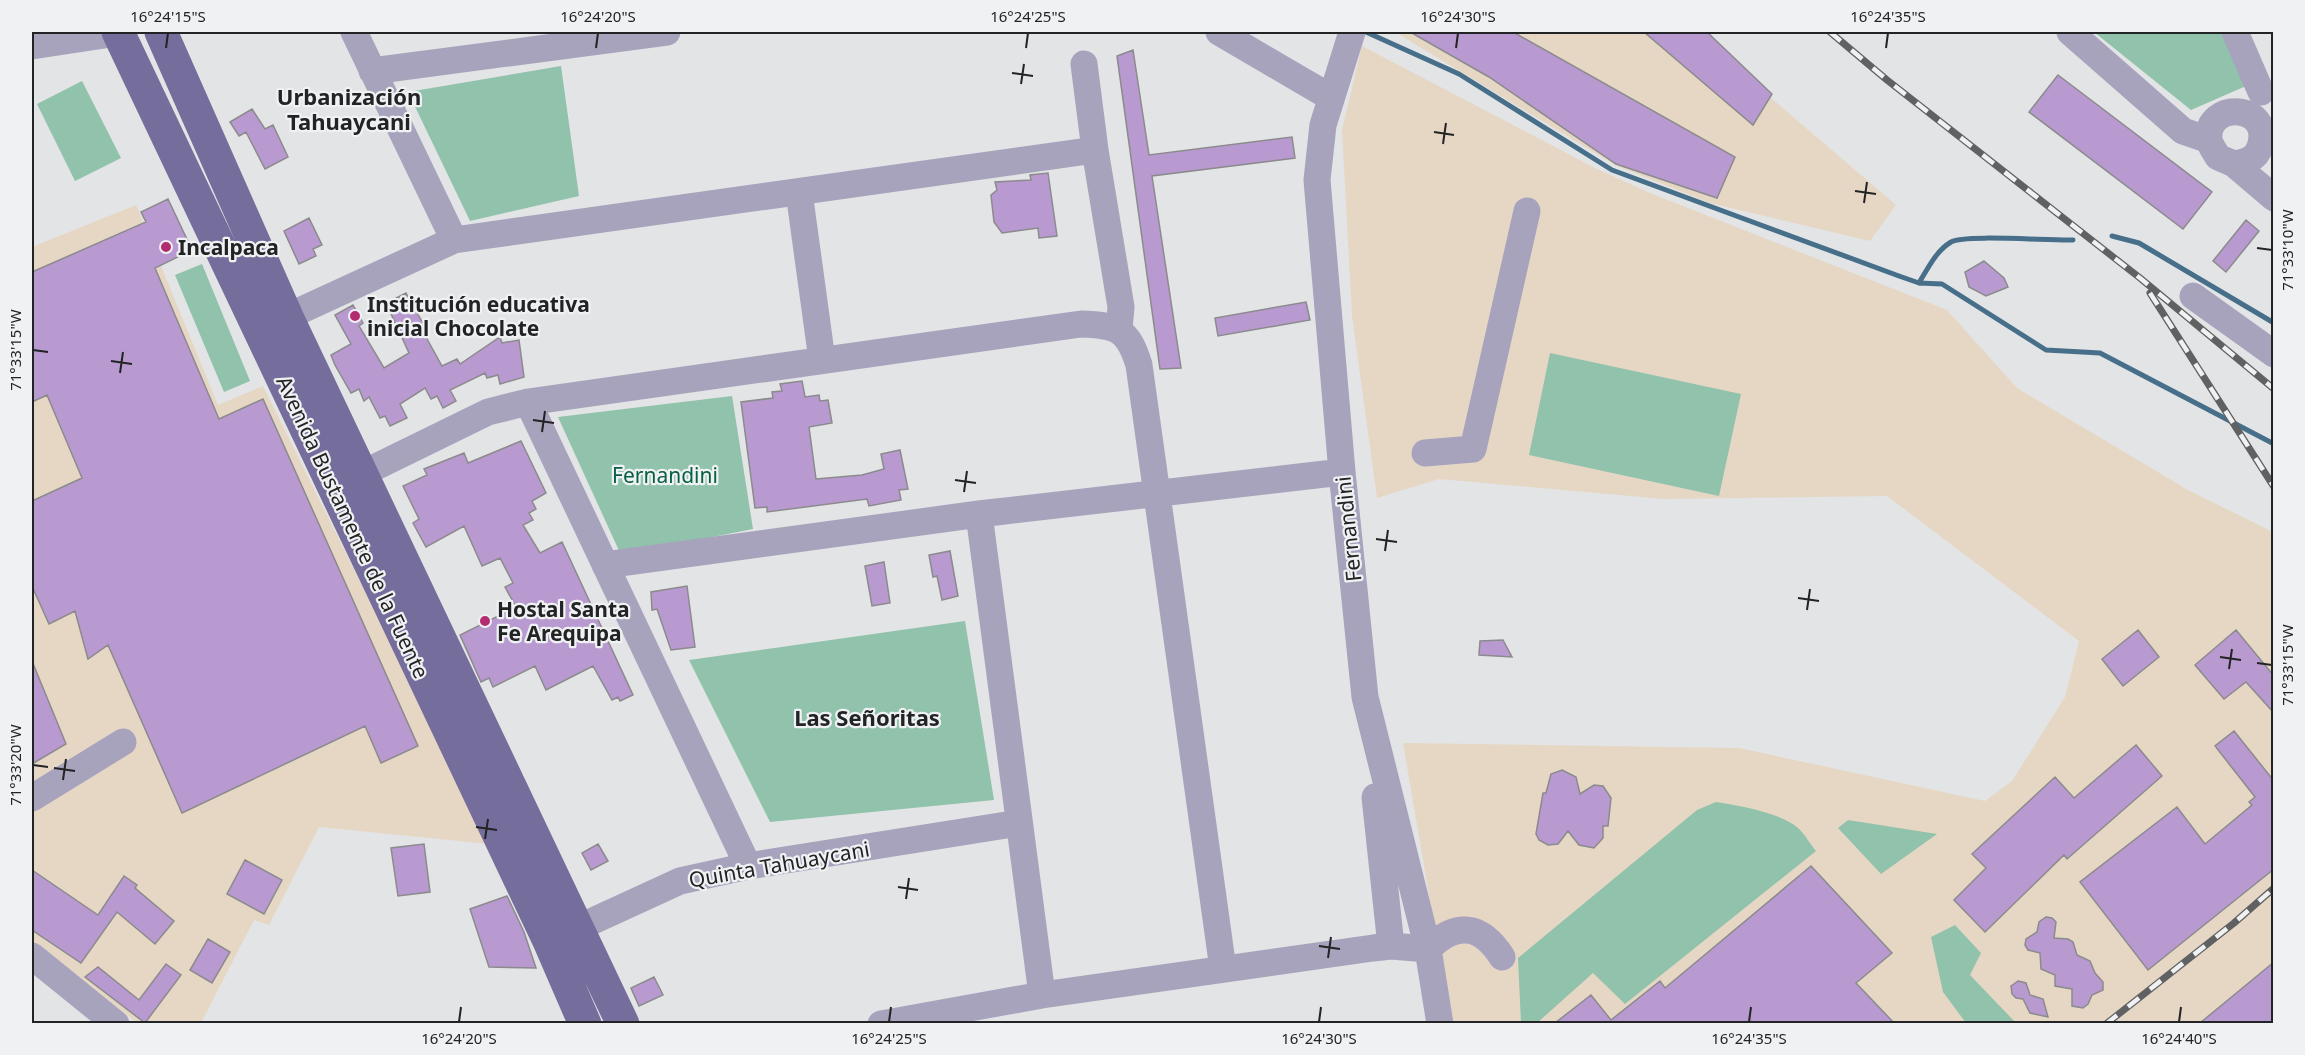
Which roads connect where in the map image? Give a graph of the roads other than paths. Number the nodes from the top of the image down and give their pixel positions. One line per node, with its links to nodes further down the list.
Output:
1 (121, 32): 9 (street); 22 (main road, Avenida Bustamente de la Fuente)
2 (161, 32): 22 (main road, Avenida Bustamente de la Fuente)
3 (354, 32): 11 (street)
4 (667, 32): 11 (street)
5 (1219, 32): 12 (street)
6 (2235, 32): 13 (street)
7 (2073, 33): 14 (street)
8 (1351, 34): 12 (street, Fernandini)
9 (32, 46)
10 (1084, 64): 15 (street)
11 (372, 71): 20 (street)
12 (1330, 97): 28 (street, Fernandini)
13 (2262, 98): 14 (street); 16 (street)
14 (2209, 140): 16 (street)
15 (1095, 150): 17 (street); 23 (street)
16 (2234, 164): 18 (street)
17 (799, 192): 20 (street); 25 (street)
18 (2274, 198)
19 (1527, 211): 27 (street)
20 (454, 240): 22 (street)
21 (2193, 296): 24 (street)
22 (273, 323): 29 (main road, Avenida Bustamente de la Fuente)
23 (1119, 329): 25 (street); 30 (street)
24 (2274, 354)
25 (822, 360): 26 (street)
26 (528, 402): 29 (street); 32 (street)
27 (1425, 453)
28 (1342, 472): 30 (street); 33 (street, Fernandini)
29 (348, 481): 38 (main road, Avenida Bustamente de la Fuente); 39 (main road, Avenida Bustamente de la Fuente)
30 (1156, 495): 31 (street); 44 (street)
31 (979, 514): 32 (street); 36 (street)
32 (605, 565): 37 (street)
33 (1365, 697): 40 (street); 41 (street, Fernandini)
34 (123, 742): 35 (street)
35 (32, 798)
36 (1019, 823): 37 (street, Quinta Tahuaycani); 45 (street)
37 (748, 866): 38 (street, Quinta Tahuaycani)
38 (580, 928): 39 (street, Quinta Tahuaycani); 48 (main road, Avenida Bustamente de la Fuente)
39 (549, 941): 47 (main road, Avenida Bustamente de la Fuente)
40 (1391, 946): 41 (street); 44 (street)
41 (1428, 949): 43 (street); 50 (street, Fernandini)
42 (32, 957): 46 (street)
43 (1502, 957)
44 (1223, 969): 45 (street)
45 (1042, 995): 49 (street)
46 (116, 1023)
47 (585, 1023)
48 (624, 1023)
49 (881, 1023)
50 (1440, 1023)

